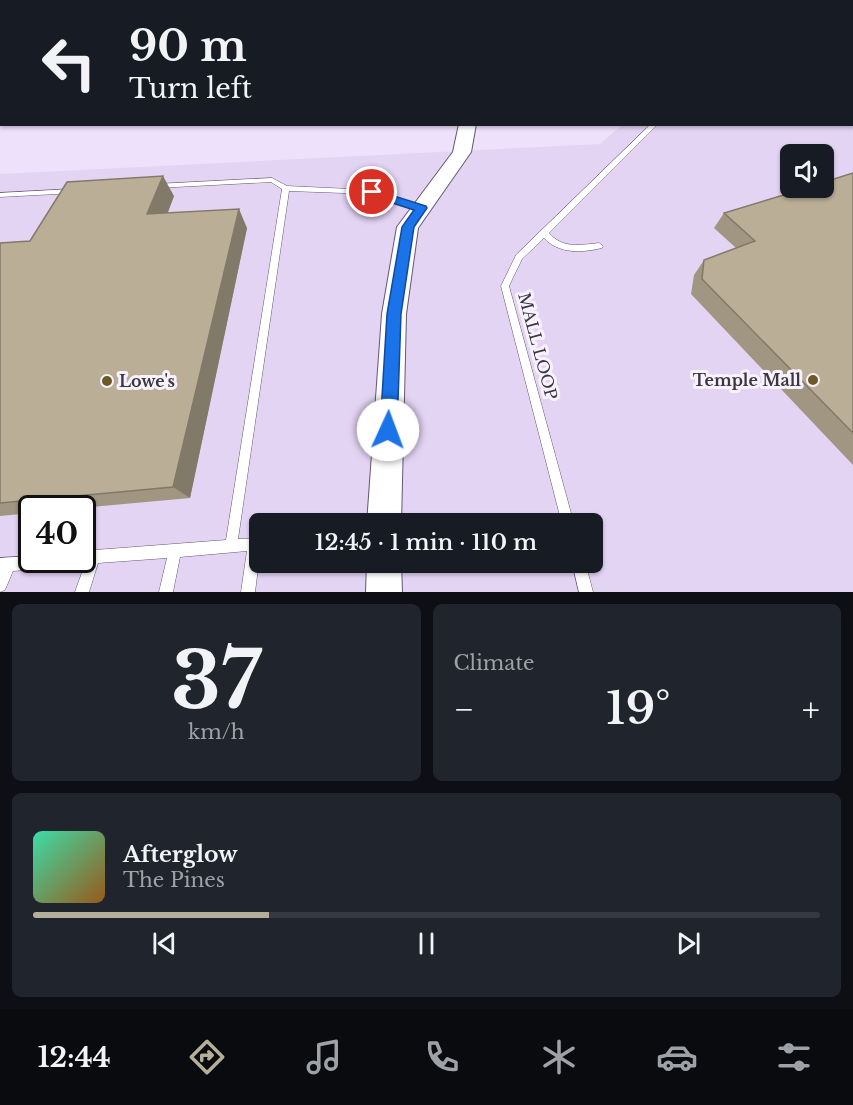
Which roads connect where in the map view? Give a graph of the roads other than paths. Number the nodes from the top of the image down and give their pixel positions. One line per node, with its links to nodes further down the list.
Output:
1 (468, 126): 7 (street)
2 (653, 126): 8 (lane, MALL LOOP)
3 (142, 187): 4 (lane)
4 (286, 188): 7 (lane); 13 (lane)
5 (83, 190): 6 (lane)
6 (0, 195)
7 (422, 208): 10 (street)
8 (543, 232): 9 (lane); 11 (lane, MALL LOOP)
9 (599, 246)
10 (385, 513)
11 (565, 513)
12 (249, 545): 13 (lane)
13 (231, 546): 14 (lane)
14 (175, 551): 15 (lane); 23 (lane)
15 (96, 557)
16 (4, 565): 21 (lane)
17 (85, 573): 22 (lane)
18 (252, 573): 24 (lane)
19 (384, 573): 25 (street)
20 (581, 573): 26 (lane)
21 (0, 585)
22 (82, 592)
23 (166, 592)
24 (248, 592)
25 (384, 592)
26 (586, 592)

